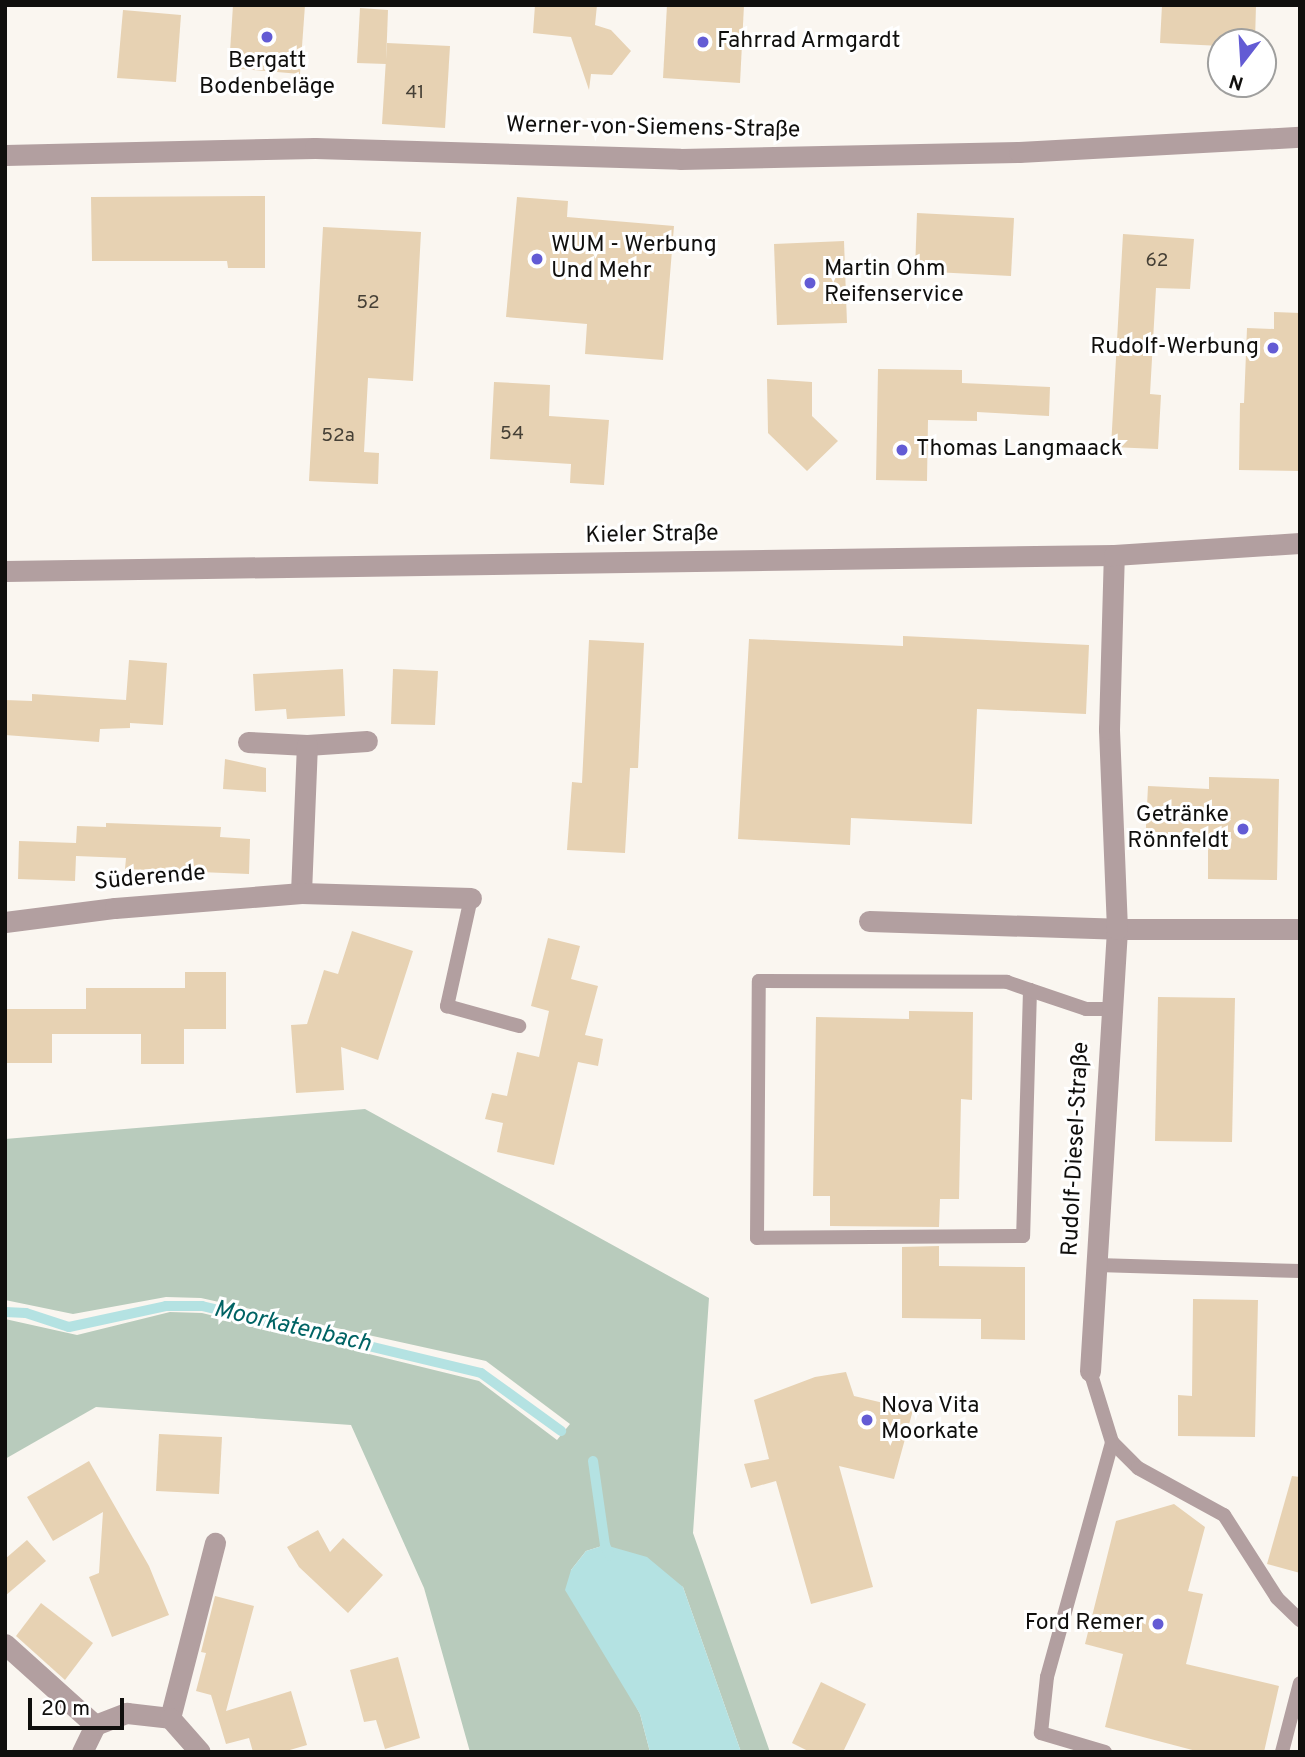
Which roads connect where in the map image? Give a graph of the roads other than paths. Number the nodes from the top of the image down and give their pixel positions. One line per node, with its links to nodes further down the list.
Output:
1 (1300, 137): 2 (street, Werner-von-Siemens-Straße)
2 (5, 155)
3 (1300, 543): 4 (street, Kieler Straße)
4 (1114, 555): 5 (street, Kieler Straße); 13 (street, Rudolf-Diesel-Straße)
5 (5, 571)
6 (367, 741): 8 (street)
7 (248, 742): 8 (street)
8 (307, 745): 9 (street)
9 (301, 893): 10 (street, Süderende); 12 (street, Süderende)
10 (471, 898): 17 (lane)
11 (869, 921): 13 (street)
12 (5, 922)
13 (1117, 929): 14 (street); 16 (street, Rudolf-Diesel-Straße)
14 (1300, 929)
15 (1030, 990): 15 (lane); 16 (lane)
16 (1112, 1009): 18 (street, Rudolf-Diesel-Straße)
17 (519, 1026)
18 (1097, 1265): 19 (lane); 20 (street, Rudolf-Diesel-Straße)
19 (1300, 1271)
20 (1090, 1371): 21 (lane)
21 (1112, 1442): 23 (lane); 30 (lane)
22 (215, 1543): 26 (street)
23 (1300, 1620)
24 (5, 1644): 27 (street)
25 (1300, 1682): 31 (lane)
26 (170, 1718): 27 (street); 29 (street)
27 (95, 1725): 28 (street)
28 (82, 1752)
29 (200, 1752)
30 (1105, 1752)
31 (1282, 1752)

